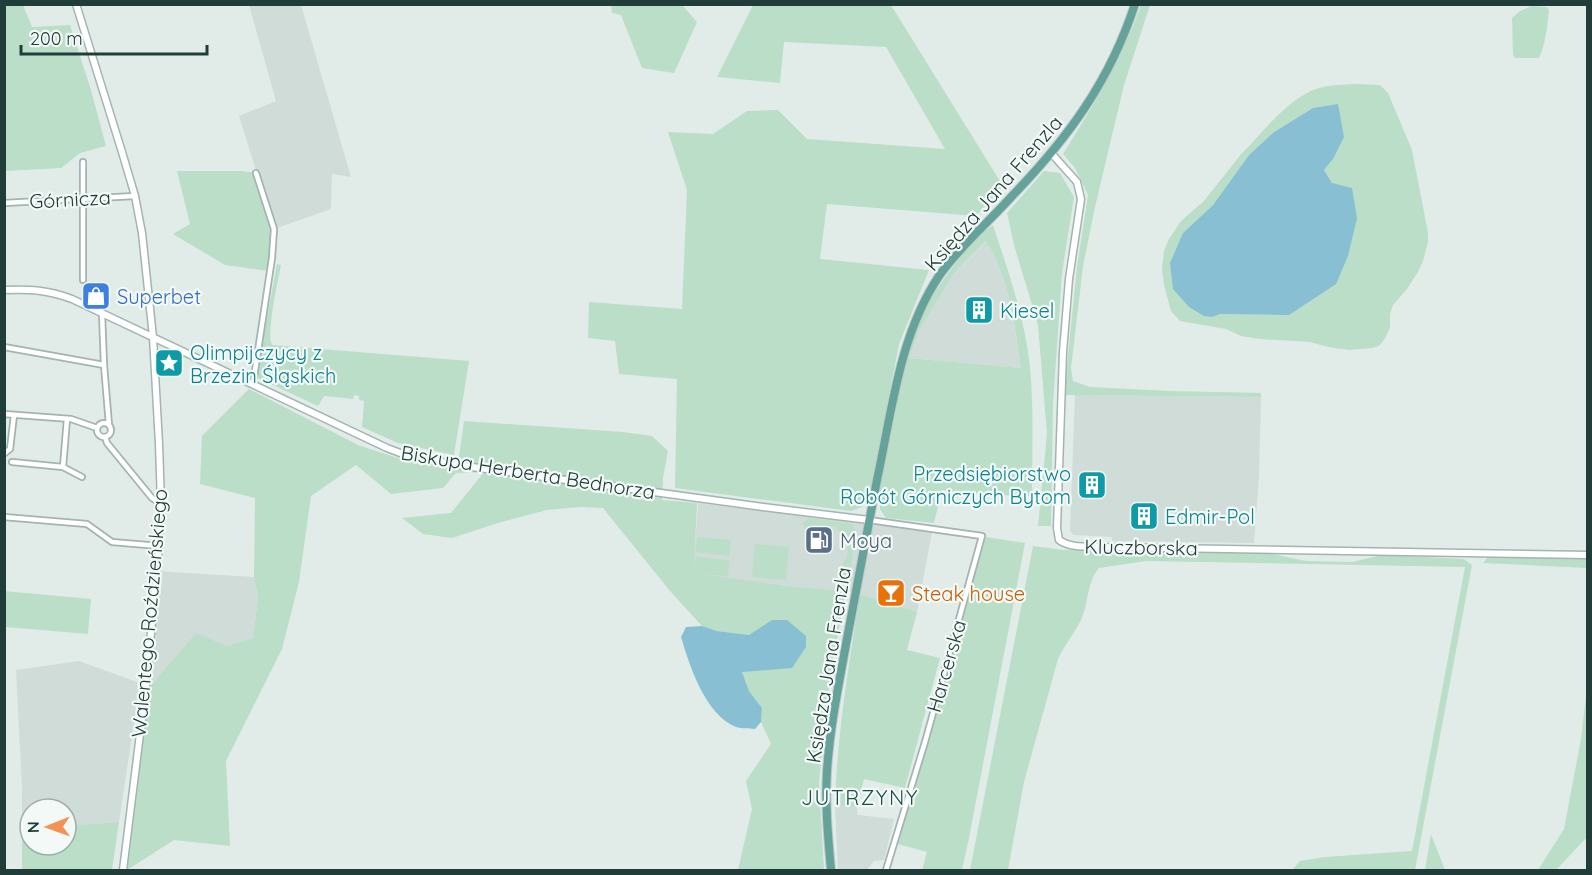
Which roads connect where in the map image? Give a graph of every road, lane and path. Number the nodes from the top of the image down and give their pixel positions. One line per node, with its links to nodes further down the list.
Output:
1 (76, 4): 6 (street, Walentego Roździeńskiego)
2 (1135, 4): 3 (main road, Księdza Jana Frenzla)
3 (1052, 154): 28 (main road, Księdza Jana Frenzla); 30 (street, Kluczborska)
4 (83, 162): 7 (street)
5 (256, 173): 15 (street)
6 (135, 196): 7 (street, Górnicza); 12 (street, Walentego Roździeńskiego)
7 (83, 199): 8 (street, Górnicza); 9 (street)
8 (4, 203)
9 (83, 280)
10 (4, 290): 11 (street, Biskupa Herberta Bednorza)
11 (102, 314): 12 (street, Biskupa Herberta Bednorza); 14 (street)
12 (153, 337): 15 (street, Biskupa Herberta Bednorza); 26 (street, Walentego Roździeńskiego)
13 (4, 347): 14 (street)
14 (104, 365): 19 (street)
15 (253, 384): 28 (street, Biskupa Herberta Bednorza)
16 (4, 414): 17 (street)
17 (14, 415): 18 (street); 22 (street)
18 (67, 419): 20 (street); 24 (street)
19 (109, 425): 20 (street); 21 (street)
20 (97, 428): 21 (street)
21 (105, 437): 26 (street)
22 (5, 453)
23 (12, 462): 24 (street)
24 (63, 467): 25 (street)
25 (82, 477)
26 (161, 504): 29 (street, Walentego Roździeńskiego)
27 (4, 517): 29 (street)
28 (869, 520): 32 (main road, Księdza Jana Frenzla); 33 (street, Harcerska)
29 (159, 546): 31 (street, Walentego Roździeńskiego)
30 (1587, 555)
31 (123, 870)
32 (831, 870)
33 (886, 870)

